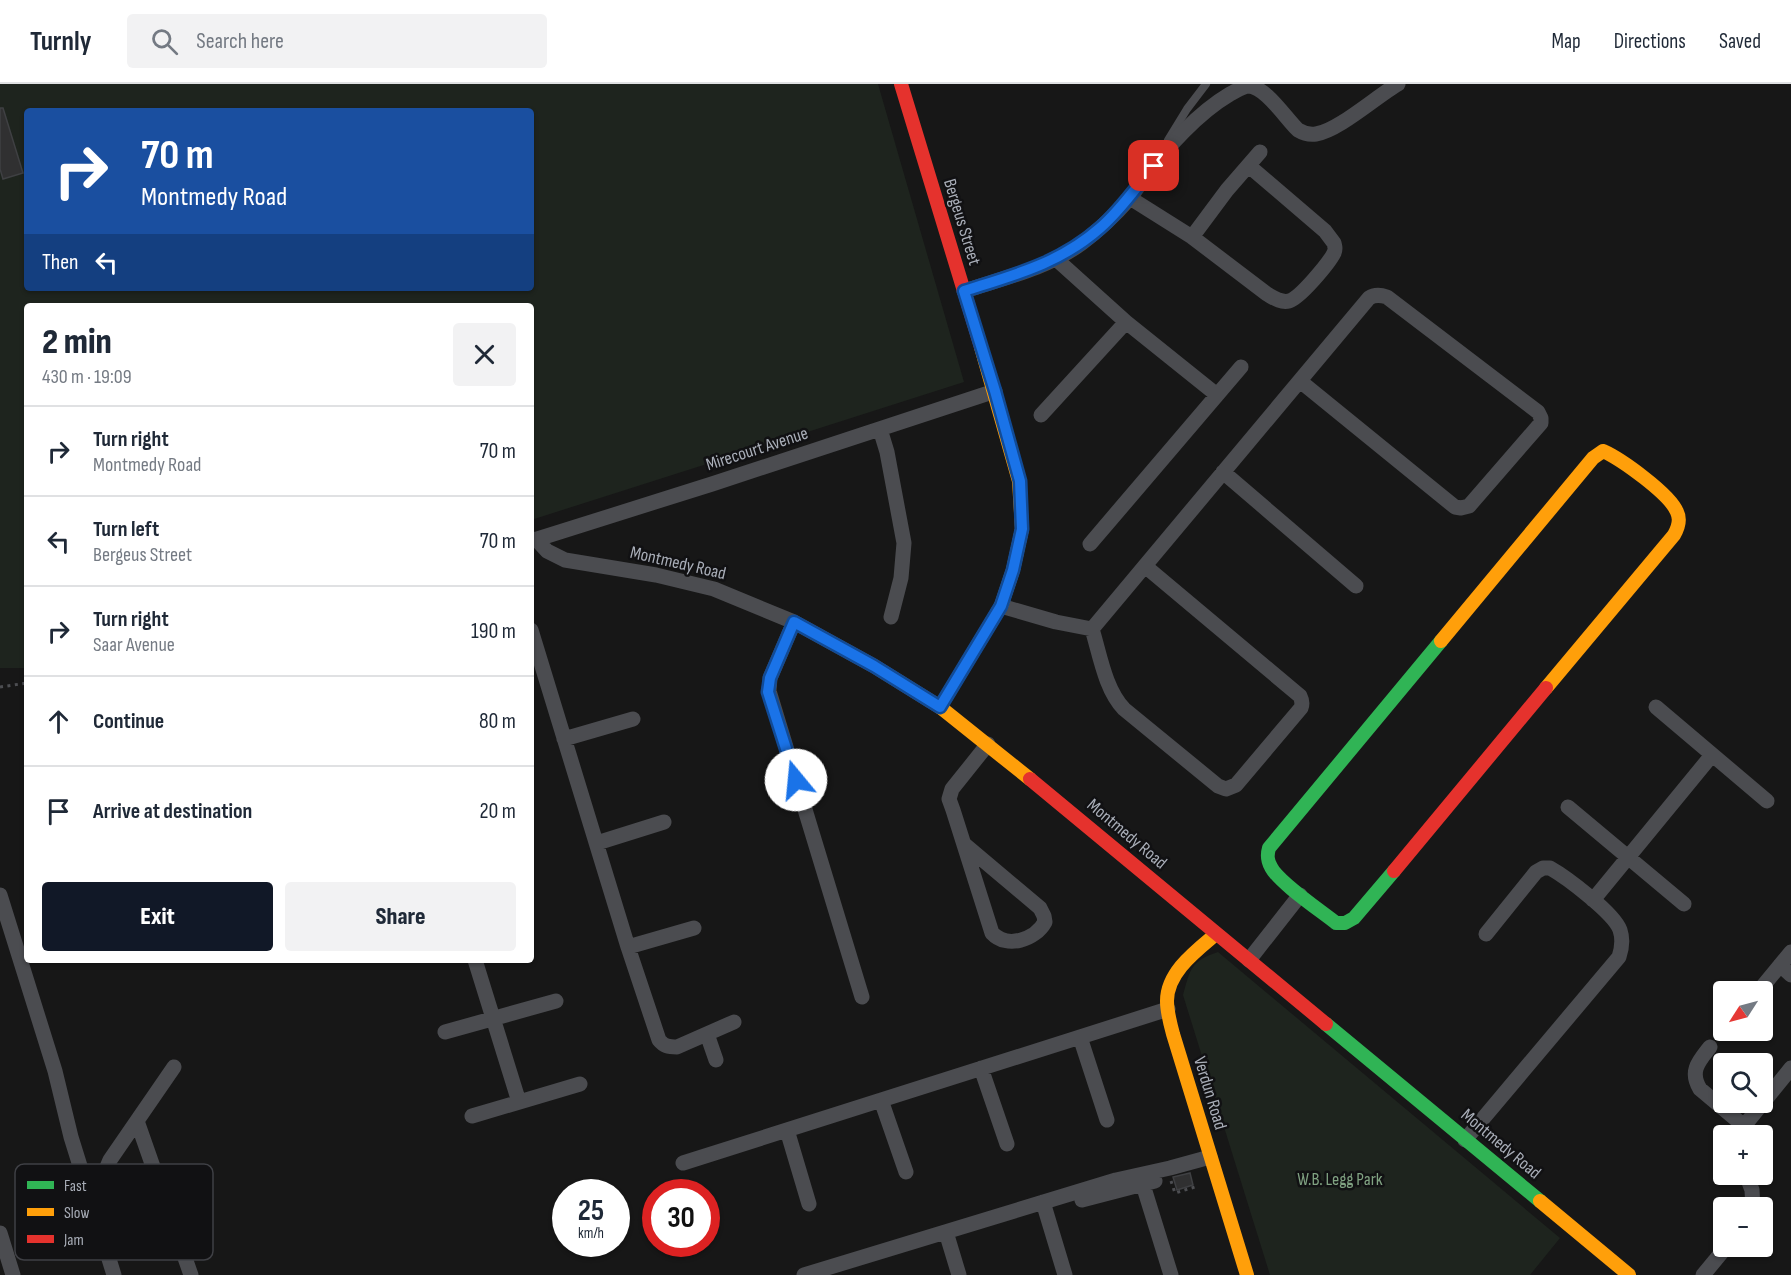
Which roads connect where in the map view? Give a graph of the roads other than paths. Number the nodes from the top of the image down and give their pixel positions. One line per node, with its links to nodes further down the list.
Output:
1 (901, 84): 10 (street, Bergeus Street)
2 (1206, 84): 6 (lane)
3 (1398, 84): 6 (street)
4 (1260, 152): 5 (street)
5 (1249, 166): 8 (street); 8 (street)
6 (1145, 177): 7 (street)
7 (1130, 198): 8 (street); 9 (street)
8 (1192, 237)
9 (1056, 259): 10 (street); 11 (street)
10 (964, 291): 14 (street, Bergeus Street)
11 (1126, 322): 15 (street); 16 (street)
12 (1241, 367): 15 (street)
13 (1299, 381): 13 (street); 18 (street)
14 (995, 391): 17 (street, Mirecourt Avenue); 24 (street, Bergeus Street)
15 (1217, 395): 21 (street)
16 (1041, 415)
17 (880, 429): 19 (street, Mirecourt Avenue); 25 (street)
18 (1223, 472): 22 (street); 23 (street)
19 (534, 538)
20 (534, 539): 26 (street, Montmedy Road)
21 (1090, 544)
22 (1145, 566): 27 (street); 27 (street)
23 (1356, 586)
24 (1001, 606): 27 (street); 30 (street, Bergeus Street)
25 (891, 617)
26 (794, 622): 30 (street, Montmedy Road); 54 (street)
27 (1092, 629)
28 (534, 640): 32 (street)
29 (1656, 706): 34 (street)
30 (940, 707): 33 (street, Montmedy Road)
31 (633, 719): 32 (street)
32 (564, 739): 38 (street)
33 (988, 744): 39 (street); 46 (street, Montmedy Road)
34 (1712, 755): 35 (street); 40 (street)
35 (1767, 801)
36 (1568, 807): 40 (street)
37 (664, 822): 38 (street)
38 (597, 843): 48 (street)
39 (964, 844): 39 (street)
40 (1628, 857): 43 (street); 44 (street)
41 (0, 895): 80 (street)
42 (1300, 895): 42 (street); 50 (street)
43 (1593, 900): 47 (street); 76 (street)
44 (1684, 904)
45 (694, 928): 48 (street)
46 (1216, 934): 50 (street, Montmedy Road); 56 (street, Verdun Road)
47 (1486, 934)
48 (628, 947): 60 (street)
49 (1791, 952): 52 (street)
50 (1249, 960): 76 (street, Montmedy Road)
51 (477, 963): 57 (street)
52 (1785, 970): 53 (street)
53 (1772, 981)
54 (862, 997)
55 (556, 1001): 57 (street)
56 (1168, 1009): 61 (street); 78 (street, Verdun Road)
57 (493, 1018): 59 (street); 69 (street)
58 (734, 1022): 60 (street)
59 (445, 1032)
60 (707, 1034): 63 (street)
61 (1080, 1037): 65 (street); 71 (street)
62 (1710, 1047): 73 (street)
63 (716, 1060)
64 (174, 1067): 72 (street)
65 (981, 1068): 68 (street); 77 (street)
66 (1791, 1068): 74 (street)
67 (580, 1084): 69 (street)
68 (881, 1100): 75 (street); 83 (street)
69 (519, 1102): 70 (street)
70 (471, 1116)
71 (1107, 1120)
72 (137, 1121): 81 (street); 82 (street)
73 (1736, 1125)
74 (1747, 1125)
75 (787, 1130): 79 (street); 85 (street)
76 (1465, 1140): 102 (street, Montmedy Road)
77 (1007, 1144)
78 (1211, 1160): 84 (street); 84 (street); 101 (street, Verdun Road)
79 (683, 1163)
80 (79, 1164)
81 (108, 1164)
82 (152, 1164)
83 (906, 1172)
84 (1142, 1179): 86 (street); 100 (street)
85 (810, 1204)
86 (1044, 1206): 88 (street); 99 (street)
87 (0, 1233): 89 (street)
88 (947, 1236): 93 (street); 98 (street)
89 (2, 1250): 94 (street)
90 (1717, 1257): 103 (street)
91 (109, 1260): 95 (street)
92 (185, 1260): 96 (street)
93 (846, 1271): 97 (street)
94 (13, 1275)
95 (114, 1275)
96 (190, 1275)
97 (804, 1275)
98 (959, 1275)
99 (1065, 1275)
100 (1171, 1275)
101 (1247, 1275)
102 (1629, 1275)
103 (1703, 1275)

